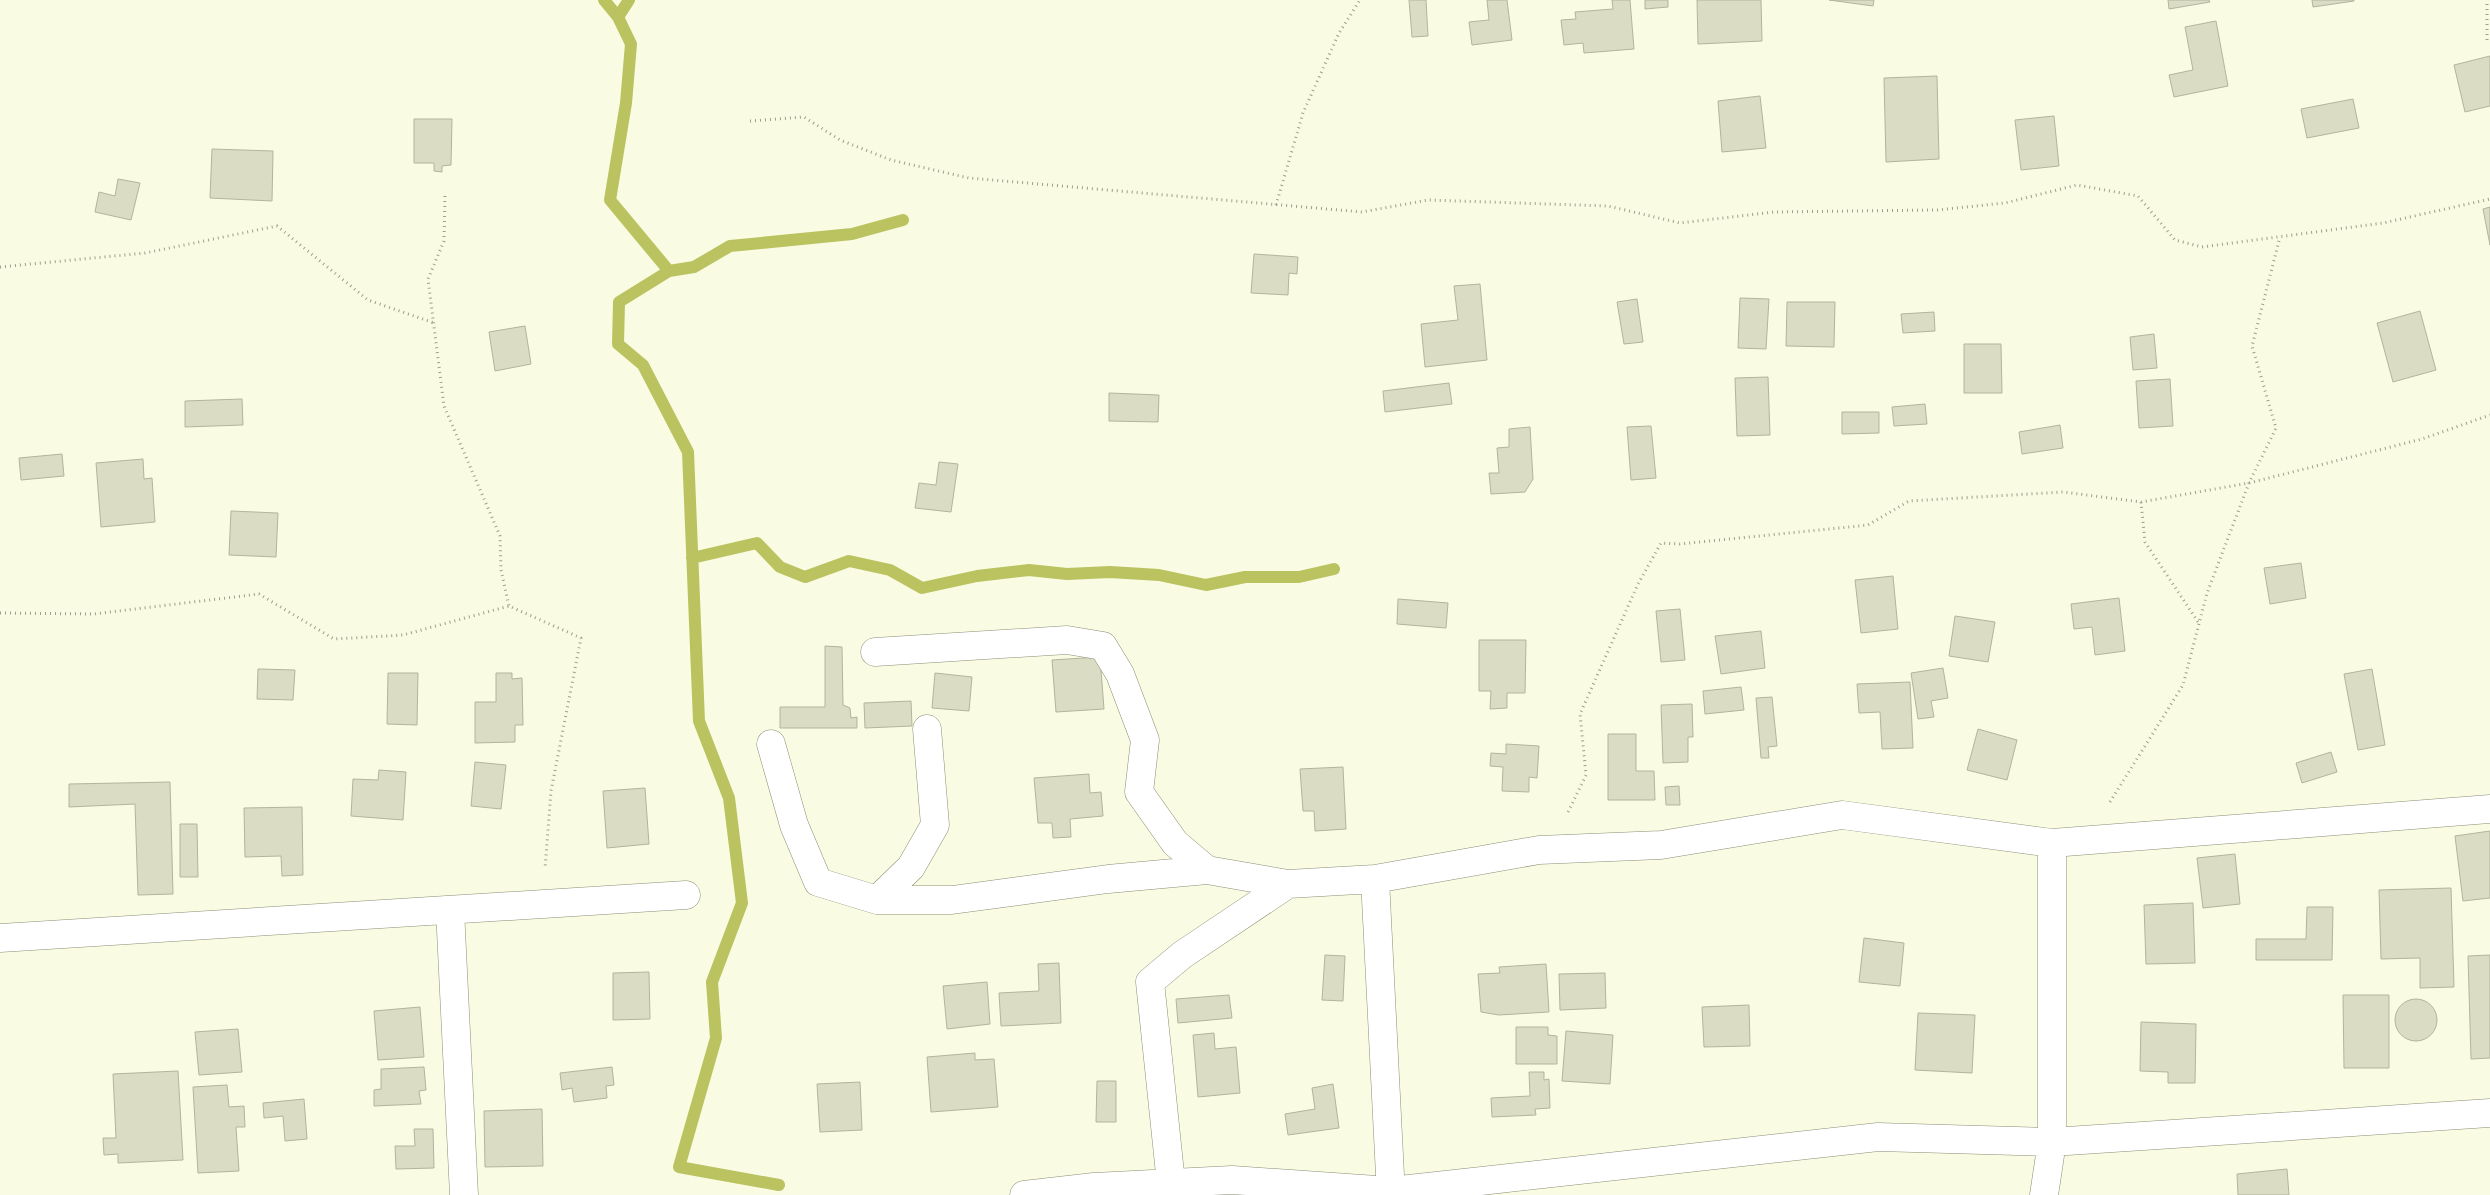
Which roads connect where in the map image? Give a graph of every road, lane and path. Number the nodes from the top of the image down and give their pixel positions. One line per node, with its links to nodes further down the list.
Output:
1 (1360, 0): 7 (path)
2 (2487, 0): 3 (path)
3 (2486, 40)
4 (750, 121): 7 (path)
5 (445, 196): 10 (path)
6 (2490, 198): 8 (path)
7 (1276, 205): 8 (path)
8 (2280, 237): 12 (path)
9 (0, 267): 10 (path)
10 (434, 323): 14 (path)
11 (2490, 414): 12 (path)
12 (2249, 482): 13 (path); 16 (path)
13 (2141, 502): 16 (path); 23 (path)
14 (509, 606): 15 (path); 29 (path)
15 (0, 613)
16 (2199, 623): 20 (path)
17 (875, 652): 24 (street)
18 (927, 729): 28 (street)
19 (771, 744): 28 (street)
20 (2105, 806)
21 (2490, 809): 22 (street)
22 (2052, 843): 23 (street); 33 (street)
23 (1539, 850): 25 (street)
24 (1207, 870): 26 (street); 28 (street)
25 (1374, 879): 26 (street); 35 (street)
26 (1288, 884): 34 (street)
27 (686, 896): 29 (street)
28 (877, 900)
29 (543, 904): 30 (street)
30 (450, 910): 31 (street); 36 (street)
31 (0, 938)
32 (2490, 1114): 33 (street)
33 (2052, 1142): 35 (street); 38 (street)
34 (1171, 1183): 35 (street); 37 (street)
35 (1391, 1193)
36 (464, 1195)
37 (1024, 1195)
38 (2044, 1195)

